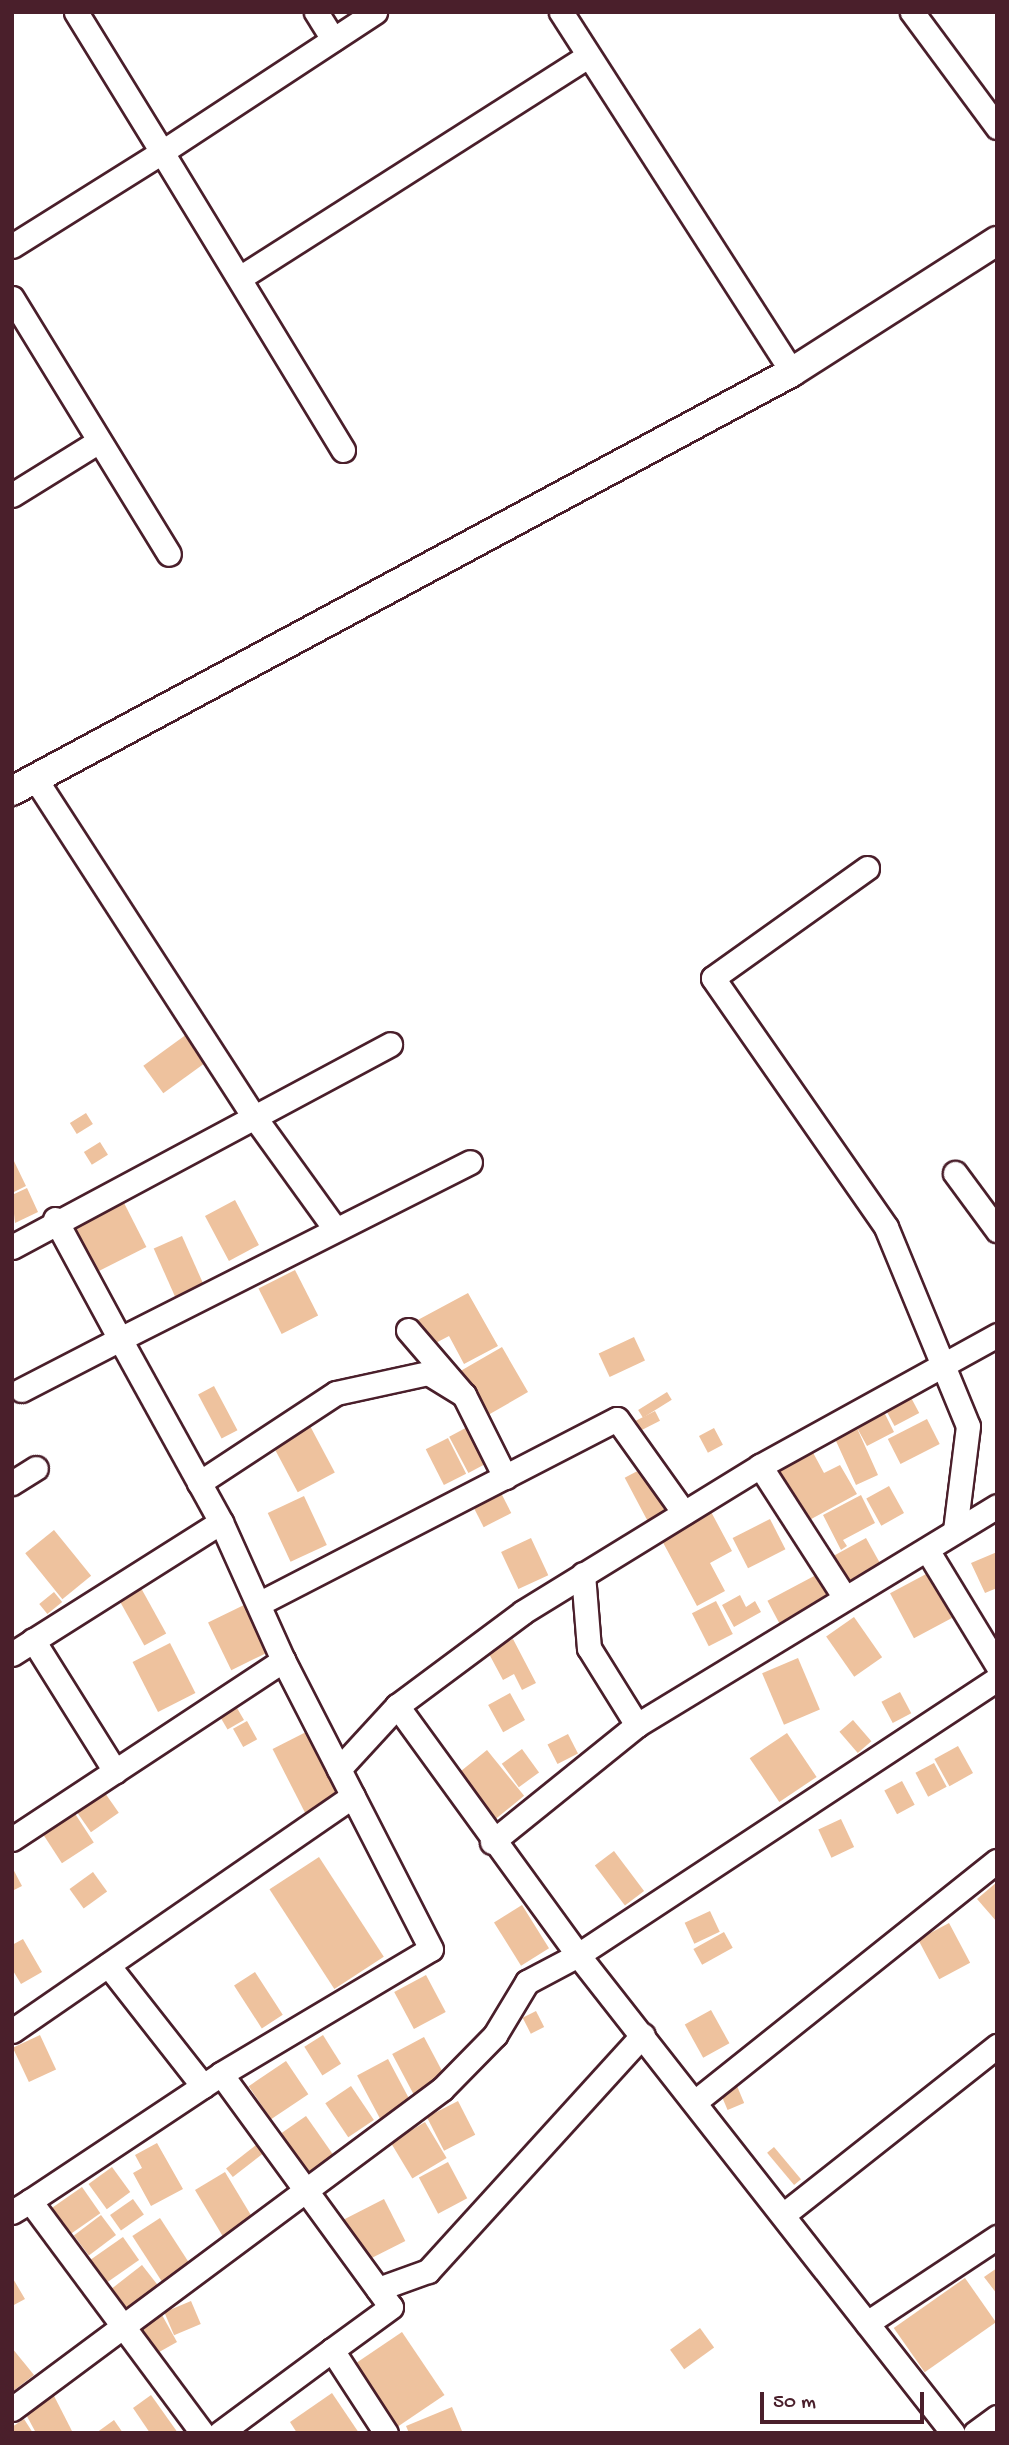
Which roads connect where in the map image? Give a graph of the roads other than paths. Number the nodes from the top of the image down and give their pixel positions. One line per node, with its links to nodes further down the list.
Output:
1 (76, 12): 9 (street)
2 (316, 12): 6 (street)
3 (375, 12): 6 (street)
4 (561, 12): 7 (street)
5 (912, 12): 8 (street)
6 (333, 39): 9 (street)
7 (588, 56): 12 (street); 14 (street)
8 (997, 127)
9 (162, 152): 11 (street); 12 (street)
10 (997, 241): 14 (street)
11 (12, 246)
12 (241, 277): 16 (street)
13 (12, 298): 15 (street)
14 (792, 372): 19 (street)
15 (99, 441): 17 (street); 18 (street)
16 (343, 450)
17 (12, 495)
18 (169, 554)
19 (24, 786): 22 (street)
20 (867, 869): 32 (street)
21 (390, 1044): 22 (street)
22 (253, 1115): 25 (street); 26 (street)
23 (470, 1162): 26 (street)
24 (955, 1173): 27 (street)
25 (55, 1219): 28 (street); 31 (street)
26 (333, 1226): 31 (street)
27 (997, 1230)
28 (12, 1247)
29 (408, 1330): 34 (street)
30 (997, 1335): 32 (street)
31 (120, 1339): 33 (street); 39 (street)
32 (943, 1365): 35 (street); 43 (street)
33 (21, 1390)
34 (464, 1395): 37 (street); 39 (street)
35 (760, 1466): 41 (street); 46 (street)
36 (36, 1468): 38 (street)
37 (505, 1477): 41 (street); 47 (street)
38 (12, 1483)
39 (199, 1483): 42 (street)
40 (997, 1506): 43 (street)
41 (684, 1513): 45 (street)
42 (221, 1522): 47 (street); 48 (street)
43 (955, 1530): 44 (street)
44 (929, 1553): 46 (street); 51 (street)
45 (583, 1574): 53 (street); 54 (street)
46 (843, 1595): 54 (street)
47 (262, 1602): 50 (street)
48 (33, 1640): 49 (street); 56 (street)
49 (12, 1654)
50 (283, 1660): 55 (street); 56 (street)
51 (997, 1665)
52 (997, 1679): 61 (street)
53 (397, 1706): 55 (street); 59 (street)
54 (637, 1725): 59 (street)
55 (339, 1769): 57 (street)
56 (115, 1771): 58 (street)
57 (353, 1796): 62 (street); 66 (street)
58 (12, 1839)
59 (492, 1842): 61 (street)
60 (997, 1861): 67 (street)
61 (578, 1955): 64 (street); 68 (street)
62 (108, 1965): 63 (street); 66 (street)
63 (12, 2031)
64 (643, 2035): 67 (street); 72 (street)
65 (997, 2046): 70 (street)
66 (212, 2080): 68 (street); 69 (street)
67 (696, 2101): 70 (street)
68 (309, 2189): 72 (street); 74 (street)
69 (21, 2206): 74 (street)
70 (783, 2215): 73 (street)
71 (997, 2237): 73 (street)
72 (378, 2289): 75 (street)
73 (867, 2323): 81 (street)
74 (125, 2330): 76 (street); 78 (street)
75 (332, 2350): 79 (street); 80 (street)
76 (12, 2409)
77 (997, 2417): 82 (street)
78 (202, 2433)
79 (220, 2433)
80 (386, 2433)
81 (953, 2433)
82 (975, 2433)

